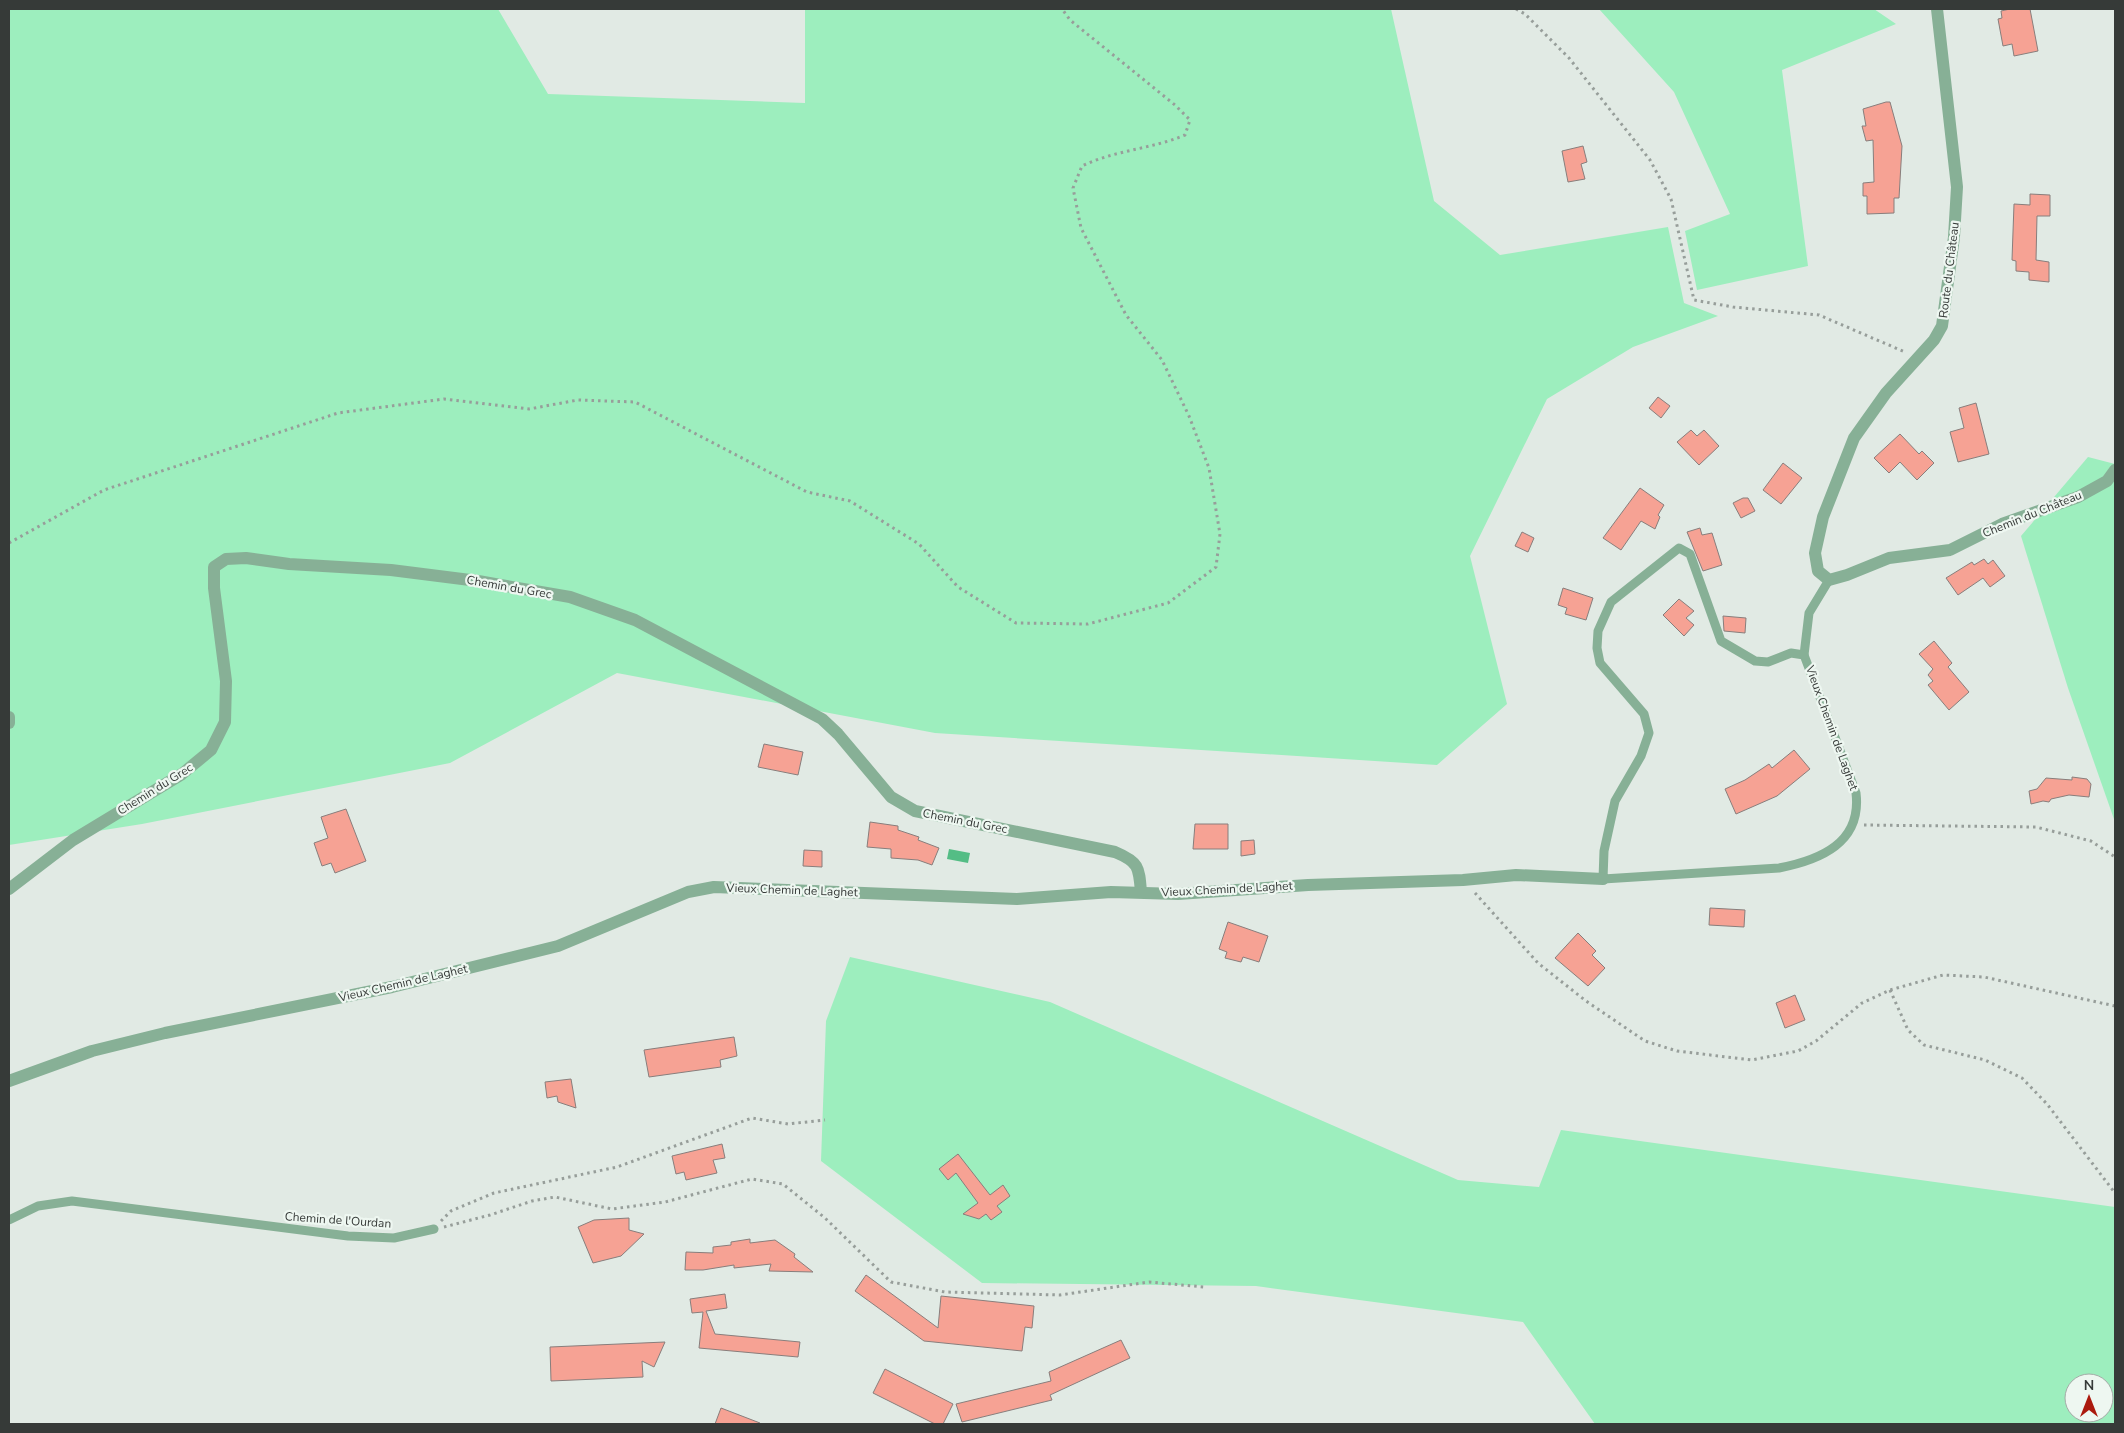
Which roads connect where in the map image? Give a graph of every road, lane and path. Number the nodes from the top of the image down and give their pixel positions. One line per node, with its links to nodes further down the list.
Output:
1 (1062, 9): 6 (path)
2 (1516, 9): 4 (path)
3 (1937, 9): 4 (street, Route du Château)
4 (1920, 358): 7 (street, Route du Château)
5 (2115, 470): 7 (street, Chemin du Château)
6 (9, 543)
7 (1829, 580): 8 (lane)
8 (1804, 654): 11 (lane, Vieux Chemin de Laghet); 13 (lane, Vieux Chemin de Laghet)
9 (9, 717): 10 (street)
10 (9, 723)
11 (1854, 825): 12 (path); 13 (lane, Vieux Chemin de Laghet)
12 (2115, 857)
13 (1603, 879): 14 (street, Vieux Chemin de Laghet)
14 (1463, 880): 16 (street, Vieux Chemin de Laghet); 17 (path)
15 (9, 889): 16 (street, Chemin du Grec)
16 (1141, 892): 19 (street, Vieux Chemin de Laghet)
17 (1890, 990): 18 (path); 21 (path)
18 (2115, 1006)
19 (9, 1081)
20 (824, 1120): 23 (path)
21 (2115, 1193)
22 (9, 1220): 23 (lane, Chemin de l'Ourdan)
23 (434, 1229): 24 (path)
24 (1204, 1287)

